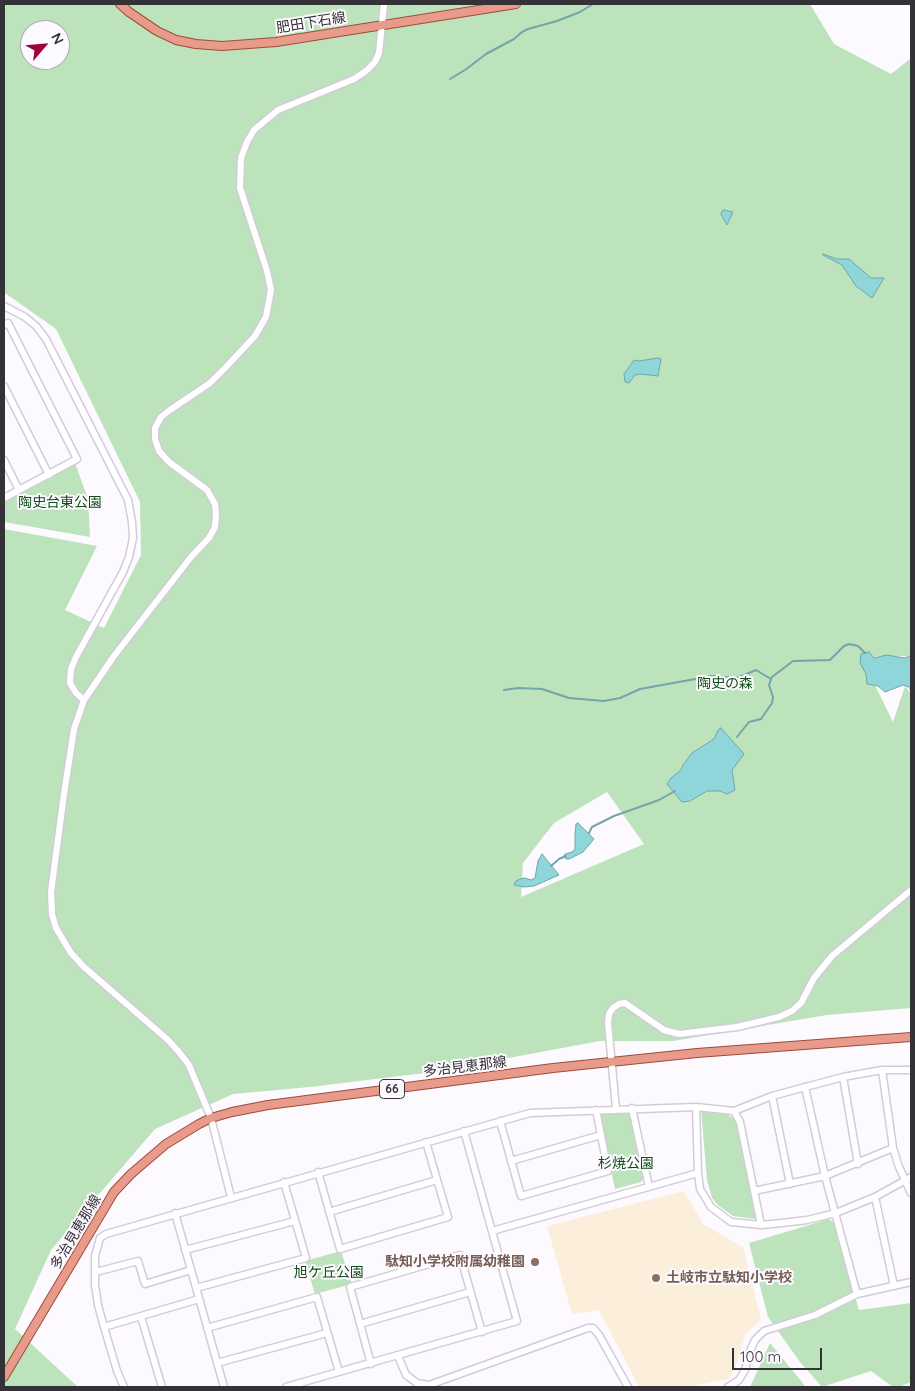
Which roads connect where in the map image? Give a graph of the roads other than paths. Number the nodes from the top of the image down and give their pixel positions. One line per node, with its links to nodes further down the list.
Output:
1 (120, 4): 4 (main road, 肥田下石線)
2 (384, 4): 4 (street)
3 (516, 4): 4 (main road, 肥田下石線)
4 (382, 24): 12 (street)
5 (4, 306): 12 (street)
6 (4, 325): 9 (street)
7 (4, 386): 9 (street)
8 (4, 460): 10 (street)
9 (49, 474): 10 (street)
10 (19, 490): 11 (street)
11 (4, 498)
12 (84, 700): 26 (street)
13 (911, 890): 15 (street)
14 (911, 1037): 15 (main road, 多治見恵那線 / 66)
15 (610, 1062): 23 (street); 26 (main road, 多治見恵那線 / 66)
16 (882, 1070): 17 (street); 18 (street); 31 (street)
17 (911, 1070)
18 (843, 1077): 19 (street); 33 (street)
19 (805, 1087): 20 (street); 36 (street)
20 (772, 1096): 25 (street); 40 (street)
21 (696, 1107): 22 (street); 25 (street); 35 (street)
22 (632, 1108): 23 (street); 41 (street)
23 (616, 1109): 24 (street)
24 (596, 1110): 27 (street); 29 (street)
25 (734, 1111): 42 (street)
26 (211, 1118): 45 (street); 71 (main road, 多治見恵那線 / 66)
27 (500, 1121): 28 (street); 32 (street)
28 (464, 1131): 30 (street); 51 (street)
29 (601, 1135): 32 (street); 32 (street)
30 (426, 1142): 34 (street); 38 (street)
31 (893, 1148): 33 (street); 37 (street)
32 (511, 1161)
33 (858, 1164): 36 (street)
34 (318, 1172): 39 (street); 46 (street)
35 (698, 1173): 41 (street); 50 (street)
36 (825, 1176): 40 (street); 48 (street)
37 (908, 1178): 43 (street); 44 (street)
38 (437, 1180): 46 (street); 46 (street)
39 (284, 1182): 45 (street); 49 (street)
40 (790, 1184): 42 (street)
41 (649, 1187): 51 (street)
42 (754, 1191): 50 (street)
43 (911, 1193)
44 (875, 1196): 48 (street); 56 (street)
45 (231, 1197): 47 (street)
46 (329, 1212)
47 (175, 1213): 52 (street); 54 (street)
48 (836, 1213): 50 (street); 59 (street)
49 (295, 1221): 52 (street); 57 (street)
50 (761, 1225)
51 (492, 1231): 65 (street)
52 (186, 1250): 53 (street)
53 (191, 1270): 54 (street); 57 (street)
54 (96, 1272): 63 (street)
55 (911, 1282): 56 (street)
56 (894, 1286): 59 (street)
57 (196, 1288): 60 (street)
58 (470, 1292): 62 (street); 62 (street); 65 (street)
59 (857, 1294): 77 (street)
60 (199, 1299): 61 (street); 64 (street)
61 (140, 1316): 63 (street); 73 (street)
62 (360, 1324): 69 (street)
63 (104, 1328): 72 (street)
64 (207, 1328): 66 (street); 68 (street)
65 (482, 1332): 67 (street)
66 (327, 1333): 68 (street); 70 (street)
67 (398, 1356): 69 (street); 76 (street)
68 (217, 1363): 74 (street)
69 (371, 1364): 70 (street)
70 (339, 1372): 75 (street)
71 (4, 1377)
72 (124, 1387)
73 (162, 1387)
74 (224, 1387)
75 (286, 1387)
76 (628, 1387)
77 (728, 1387)

